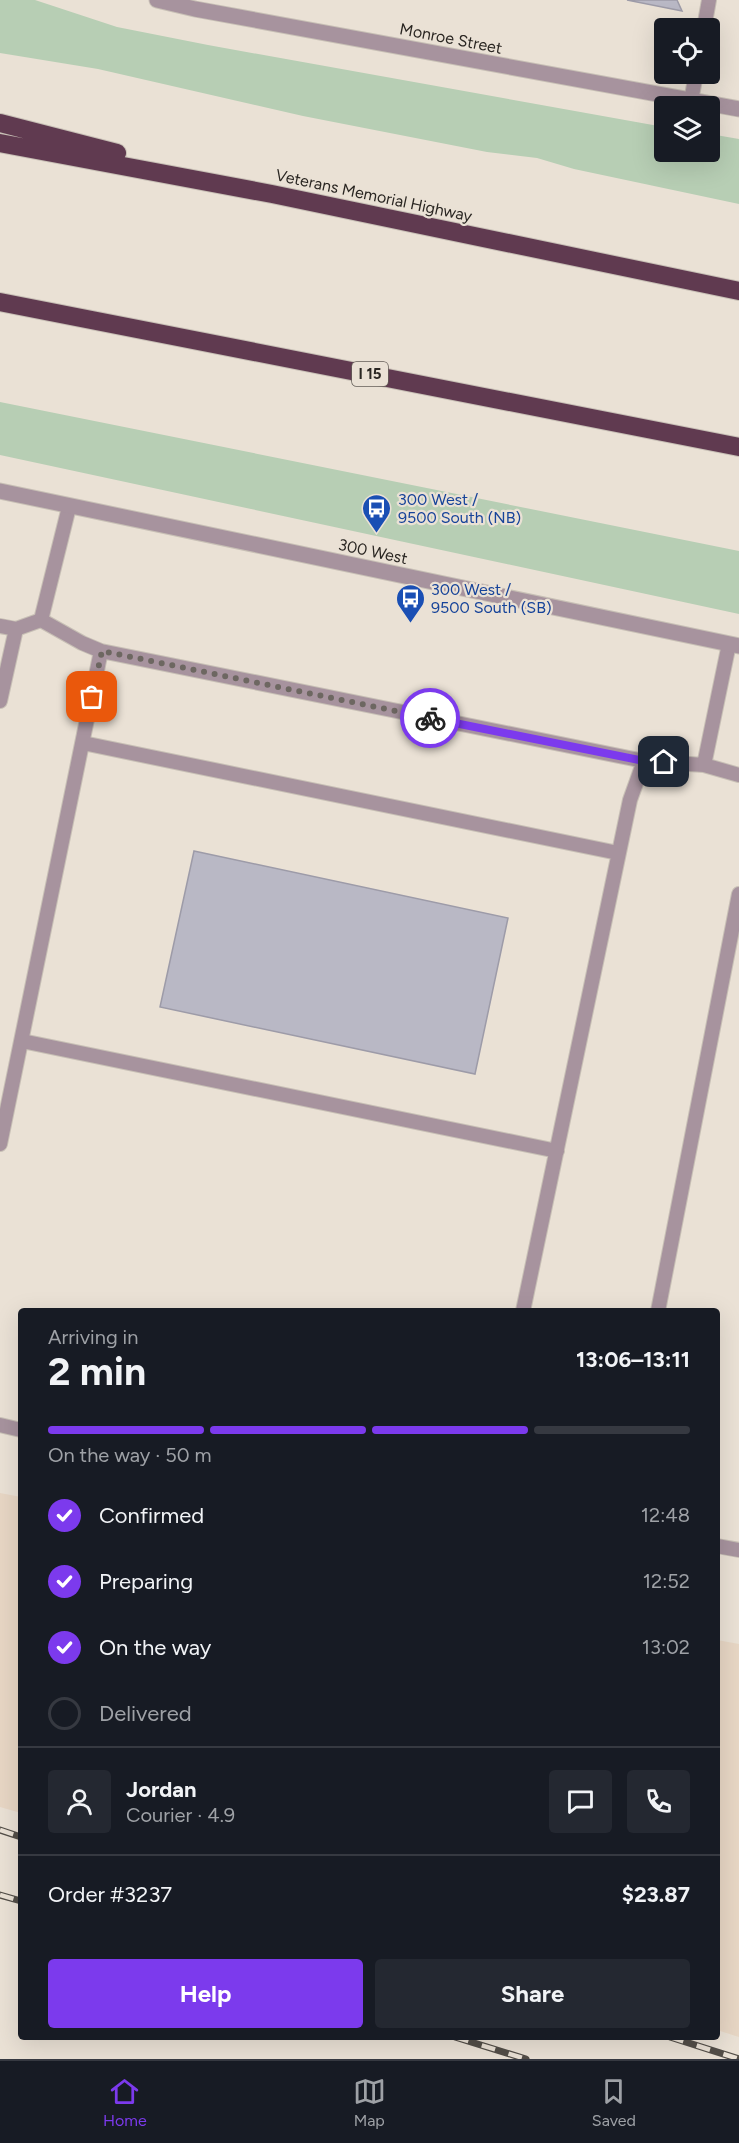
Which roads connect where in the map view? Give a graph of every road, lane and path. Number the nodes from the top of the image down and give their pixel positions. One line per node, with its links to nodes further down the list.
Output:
1 (157, 0): 4 (street, Monroe Street)
2 (709, 0): 3 (lane)
3 (706, 18)
4 (664, 96)
5 (720, 106): 6 (street, Monroe Street)
6 (739, 109)
7 (0, 123): 9 (highway)
8 (0, 143): 9 (highway, Veterans Memorial Highway)
9 (272, 194): 10 (highway, Veterans Memorial Highway)
10 (739, 291)
11 (0, 302): 12 (highway, I 15)
12 (739, 447)
13 (0, 491): 14 (street, 300 West)
14 (69, 507): 15 (lane); 18 (street, 300 West)
15 (41, 620): 17 (lane); 19 (lane)
16 (0, 626): 17 (lane)
17 (16, 629): 20 (lane)
18 (734, 645): 23 (lane)
19 (102, 651): 21 (lane); 22 (lane)
20 (0, 701)
21 (83, 743): 25 (lane); 27 (lane)
22 (644, 761): 23 (lane); 25 (lane)
23 (704, 765): 24 (lane)
24 (739, 775)
25 (618, 853): 29 (lane)
26 (739, 894): 31 (lane)
27 (22, 1041): 28 (lane); 29 (lane)
28 (0, 1144)
29 (557, 1151): 30 (lane)
30 (524, 1308)
31 (659, 1308)
32 (0, 1425): 33 (lane)
33 (18, 1429)
34 (720, 1547): 35 (lane)
35 (739, 1550)

